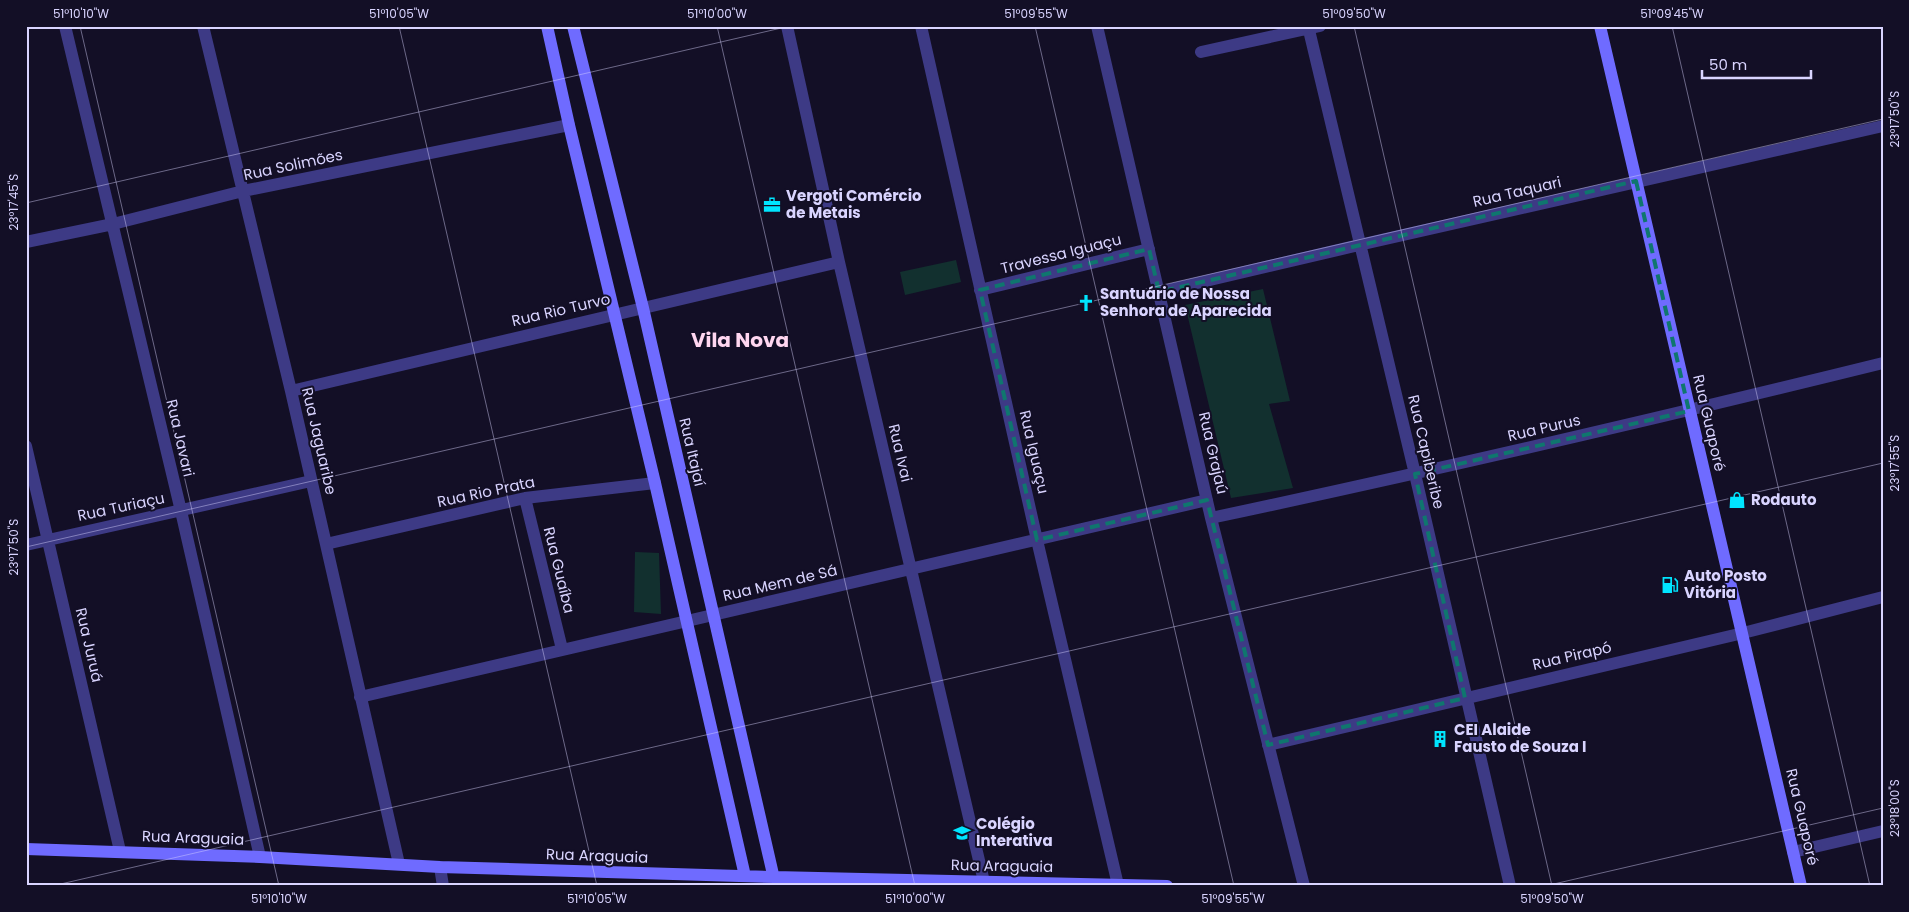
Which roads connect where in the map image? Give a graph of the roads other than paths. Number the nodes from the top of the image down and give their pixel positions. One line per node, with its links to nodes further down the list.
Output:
1 (65, 26): 15 (street, Rua Javari)
2 (203, 26): 14 (street, Rua Jaguaribe)
3 (547, 26): 11 (street)
4 (573, 26): 22 (street, Rua Itajaí)
5 (787, 26): 19 (street, Rua Ivai)
6 (921, 26): 20 (street, Rua Iguaçu)
7 (1097, 26): 18 (street, Rua Grajaú)
8 (1600, 26): 13 (street, Rua Guaporé)
9 (1312, 27): 10 (street); 17 (street, Rua Capiberibe)
10 (1200, 52)
11 (569, 125): 14 (street, Rua Solimões); 23 (street)
12 (1883, 126): 13 (street, Rua Taquari)
13 (1636, 181): 17 (street, Rua Taquari); 26 (street, Rua Guaporé)
14 (243, 191): 15 (street, Rua Solimões); 25 (street, Rua Jaguaribe)
15 (113, 224): 16 (street, Rua Solimões); 33 (street, Rua Javari)
16 (26, 242)
17 (1359, 245): 21 (street, Rua Taquari); 28 (street, Rua Capiberibe)
18 (1149, 249): 20 (street, Travessa Iguaçu); 21 (street, Rua Grajaú)
19 (839, 262): 22 (street, Rua Rio Turvo); 39 (street, Rua Ivai)
20 (980, 290): 36 (street, Rua Iguaçu)
21 (1159, 292): 32 (street, Rua Grajaú)
22 (643, 308): 23 (street, Rua Rio Turvo); 41 (street, Rua Itajaí)
23 (614, 315): 25 (street, Rua Rio Turvo); 30 (street)
24 (1883, 363): 26 (street, Rua Purus)
25 (291, 391): 29 (street, Rua Jaguaribe)
26 (1689, 411): 28 (street, Rua Purus); 43 (street, Rua Guaporé)
27 (26, 446): 35 (street, Rua Juruá)
28 (1415, 474): 34 (street, Rua Purus); 46 (street, Rua Capiberibe)
29 (311, 480): 33 (street, Rua Turiaçu); 37 (street, Rua Jaguaribe)
30 (655, 482): 31 (street, Rua Rio Prata); 42 (street)
31 (525, 498): 37 (street, Rua Rio Prata); 44 (street, Rua Guaíba)
32 (1207, 500): 34 (street, Rua Grajaú); 36 (street, Rua Mem de Sá)
33 (181, 511): 35 (street, Rua Turiaçu); 52 (street, Rua Javari)
34 (1212, 518): 47 (street, Rua Grajaú)
35 (48, 540): 38 (street, Rua Turiaçu); 50 (street, Rua Juruá)
36 (1037, 540): 39 (street, Rua Mem de Sá); 58 (street, Rua Iguaçu)
37 (326, 544): 45 (street, Rua Jaguaribe)
38 (26, 545)
39 (911, 569): 41 (street, Rua Mem de Sá); 57 (street, Rua Ivai)
40 (1883, 597): 43 (street, Rua Pirapó)
41 (713, 615): 42 (street, Rua Mem de Sá); 56 (street, Rua Itajaí)
42 (687, 621): 44 (street, Rua Mem de Sá); 55 (street)
43 (1743, 633): 46 (street, Rua Pirapó); 51 (street, Rua Guaporé)
44 (562, 650): 45 (street, Rua Mem de Sá)
45 (360, 697): 53 (street, Rua Jaguaribe)
46 (1466, 698): 47 (street, Rua Pirapó); 62 (street, Rua Capiberibe)
47 (1268, 745): 61 (street, Rua Grajaú)
48 (1883, 831): 51 (street)
49 (26, 850): 50 (street, Rua Araguaia)
50 (120, 851): 52 (street, Rua Araguaia)
51 (1793, 852): 63 (street, Rua Guaporé)
52 (260, 857): 53 (street, Rua Araguaia)
53 (399, 864): 54 (street, Rua Araguaia)
54 (440, 867): 55 (street, Rua Araguaia); 59 (street)
55 (746, 876): 56 (street, Rua Araguaia)
56 (775, 882): 57 (street, Rua Araguaia)
57 (985, 884): 58 (street, Rua Araguaia)
58 (1118, 885): 60 (street, Rua Araguaia)
59 (443, 886)
60 (1167, 886)
61 (1304, 886)
62 (1510, 886)
63 (1801, 886)

